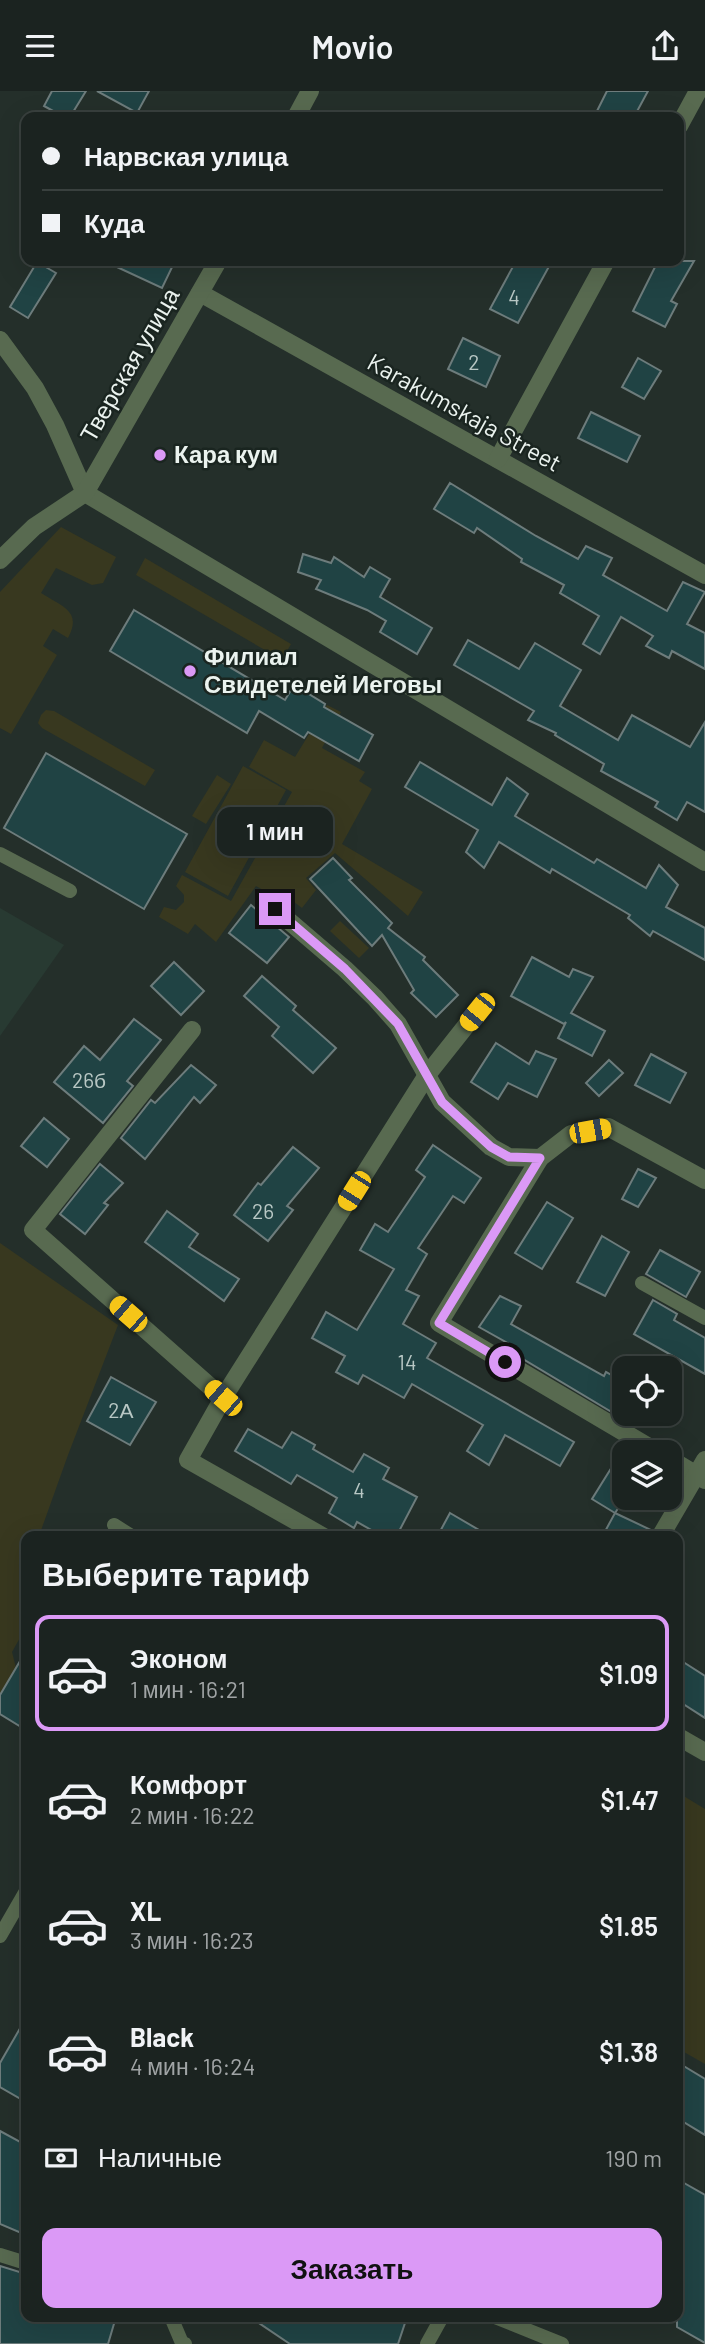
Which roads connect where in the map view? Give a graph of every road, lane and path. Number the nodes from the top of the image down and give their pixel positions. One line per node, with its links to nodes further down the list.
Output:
1 (310, 91): 3 (street)
2 (698, 91): 4 (street)
3 (299, 112)
4 (684, 117)
5 (215, 266): 7 (street, Тверская улица)
6 (603, 266): 9 (street)
7 (200, 293): 9 (street, Karakumskaja Street); 10 (street, Тверская улица)
8 (0, 340): 10 (street)
9 (498, 459): 12 (street, Karakumskaja Street)
10 (85, 493): 11 (street); 14 (street)
11 (0, 560)
12 (705, 575)
13 (0, 854): 15 (lane)
14 (705, 862)
15 (70, 891)
16 (275, 909): 19 (street)
17 (477, 1012): 19 (street)
18 (192, 1030): 24 (street)
19 (427, 1075): 20 (street); 24 (street)
20 (540, 1158): 21 (street); 25 (street)
21 (705, 1180)
22 (642, 1283): 23 (lane)
23 (705, 1318)
24 (223, 1398): 30 (street)
25 (637, 1440)
26 (682, 1464): 27 (street)
27 (702, 1471): 31 (street)
28 (114, 1525): 29 (lane)
29 (124, 1531)
30 (313, 1531)
31 (664, 1531)
32 (683, 1740): 33 (street)
33 (705, 1752)
34 (21, 1900): 35 (lane)
35 (0, 1936)
36 (0, 2255): 37 (lane)
37 (21, 2261)
38 (173, 2322): 41 (lane)
39 (439, 2322): 42 (lane)
40 (507, 2322): 43 (lane)
41 (185, 2344)
42 (427, 2344)
43 (562, 2344)

